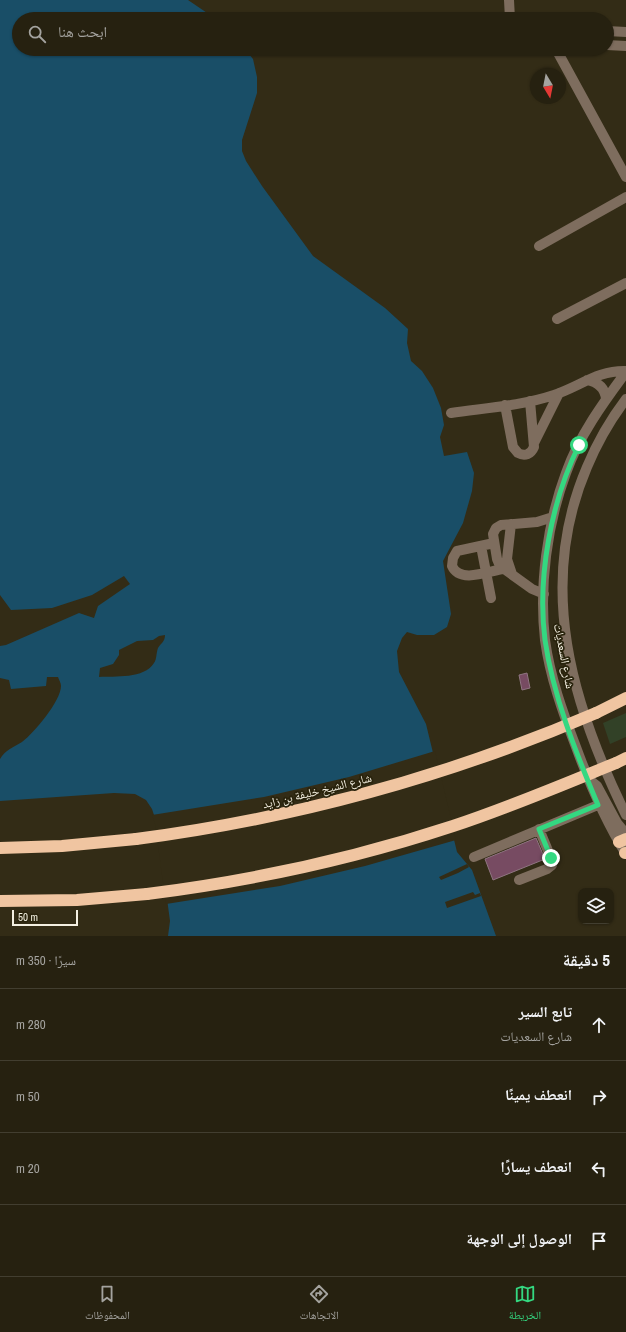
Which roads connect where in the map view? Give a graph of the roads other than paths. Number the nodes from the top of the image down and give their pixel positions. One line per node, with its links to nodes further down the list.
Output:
1 (509, 0): 2 (street)
2 (510, 12)
3 (614, 31): 4 (street)
4 (626, 32)
5 (614, 46): 6 (street)
6 (626, 46)
7 (560, 56): 8 (street)
8 (626, 178)
9 (626, 197): 10 (street)
10 (539, 246)
11 (626, 283): 12 (street)
12 (557, 319)
13 (626, 371): 14 (street); 16 (street, شارع السعديات)
14 (587, 380): 15 (street); 16 (street)
15 (559, 393): 18 (street); 21 (street)
16 (606, 399): 22 (street, شارع السعديات)
17 (626, 399): 33 (street, شارع السعديات)
18 (530, 401): 19 (street); 21 (street)
19 (505, 405): 20 (street); 21 (street)
20 (451, 413)
21 (534, 443)
22 (553, 517): 23 (street); 28 (street, شارع السعديات)
23 (511, 524): 24 (street); 26 (street)
24 (494, 543): 25 (street); 26 (street)
25 (481, 546): 27 (street); 27 (street)
26 (507, 571): 27 (street); 28 (street)
27 (486, 572): 29 (street)
28 (544, 594): 32 (street, شارع السعديات)
29 (491, 598)
30 (626, 698): 39 (highway, شارع الشيخ خليفة بن زايد, bridge)
31 (621, 760): 42 (highway, bridge)
32 (588, 781): 35 (street, شارع السعديات); 38 (street)
33 (613, 788): 34 (street); 36 (street, شارع السعديات)
34 (626, 798)
35 (598, 805): 37 (street); 38 (street, شارع السعديات)
36 (626, 815)
37 (539, 829): 40 (street); 41 (street)
38 (625, 845)
39 (0, 848)
40 (474, 857)
41 (519, 880)
42 (0, 901)

